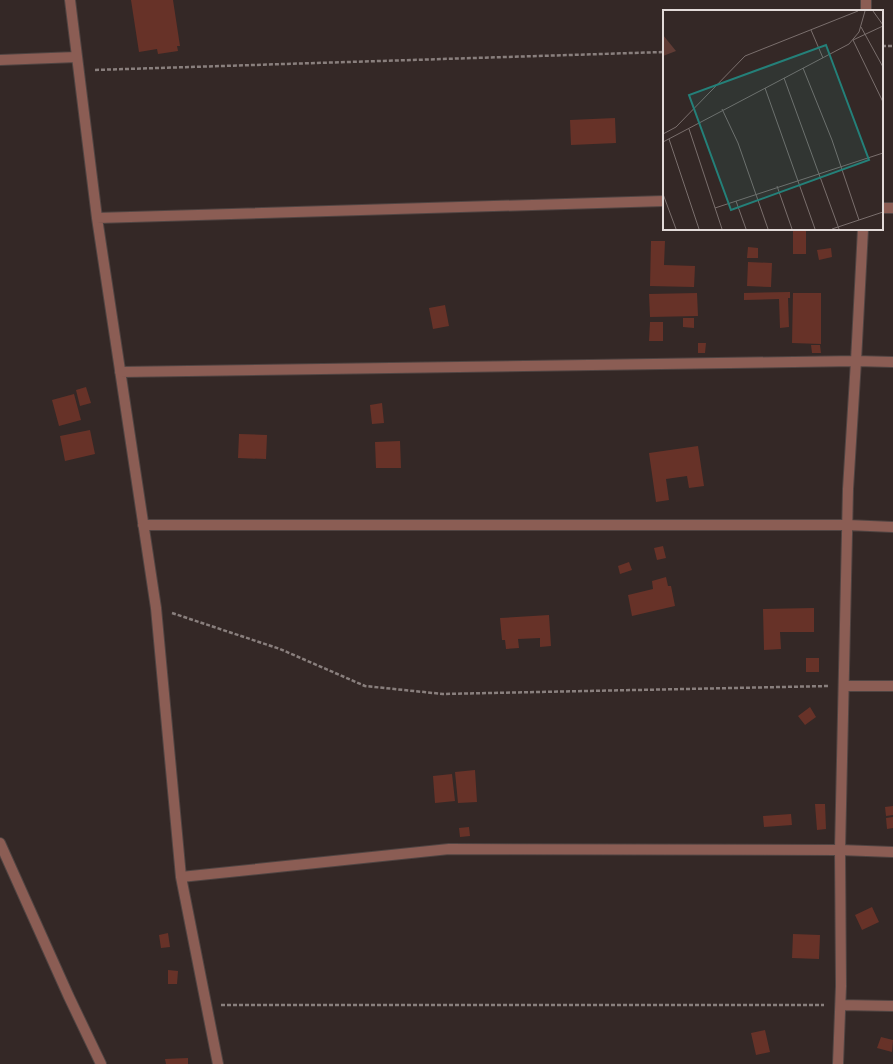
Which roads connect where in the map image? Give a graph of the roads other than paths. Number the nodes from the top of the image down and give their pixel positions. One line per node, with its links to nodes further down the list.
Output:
1 (70, 0): 2 (street)
2 (77, 57): 3 (street); 5 (street)
3 (0, 60)
4 (663, 202): 5 (street)
5 (97, 218): 9 (street)
6 (863, 230): 7 (street)
7 (856, 361): 8 (street); 9 (street); 11 (street)
8 (893, 362)
9 (120, 372): 10 (street)
10 (143, 525): 11 (street); 18 (street)
11 (847, 525): 12 (street); 13 (street)
12 (893, 526)
13 (844, 686): 14 (street); 16 (street)
14 (893, 686)
15 (0, 843): 21 (street)
16 (840, 850): 17 (street); 18 (street); 19 (street)
17 (893, 852)
18 (181, 877): 22 (street)
19 (841, 1005): 20 (street); 23 (street)
20 (893, 1006)
21 (101, 1064)
22 (218, 1064)
23 (838, 1064)

